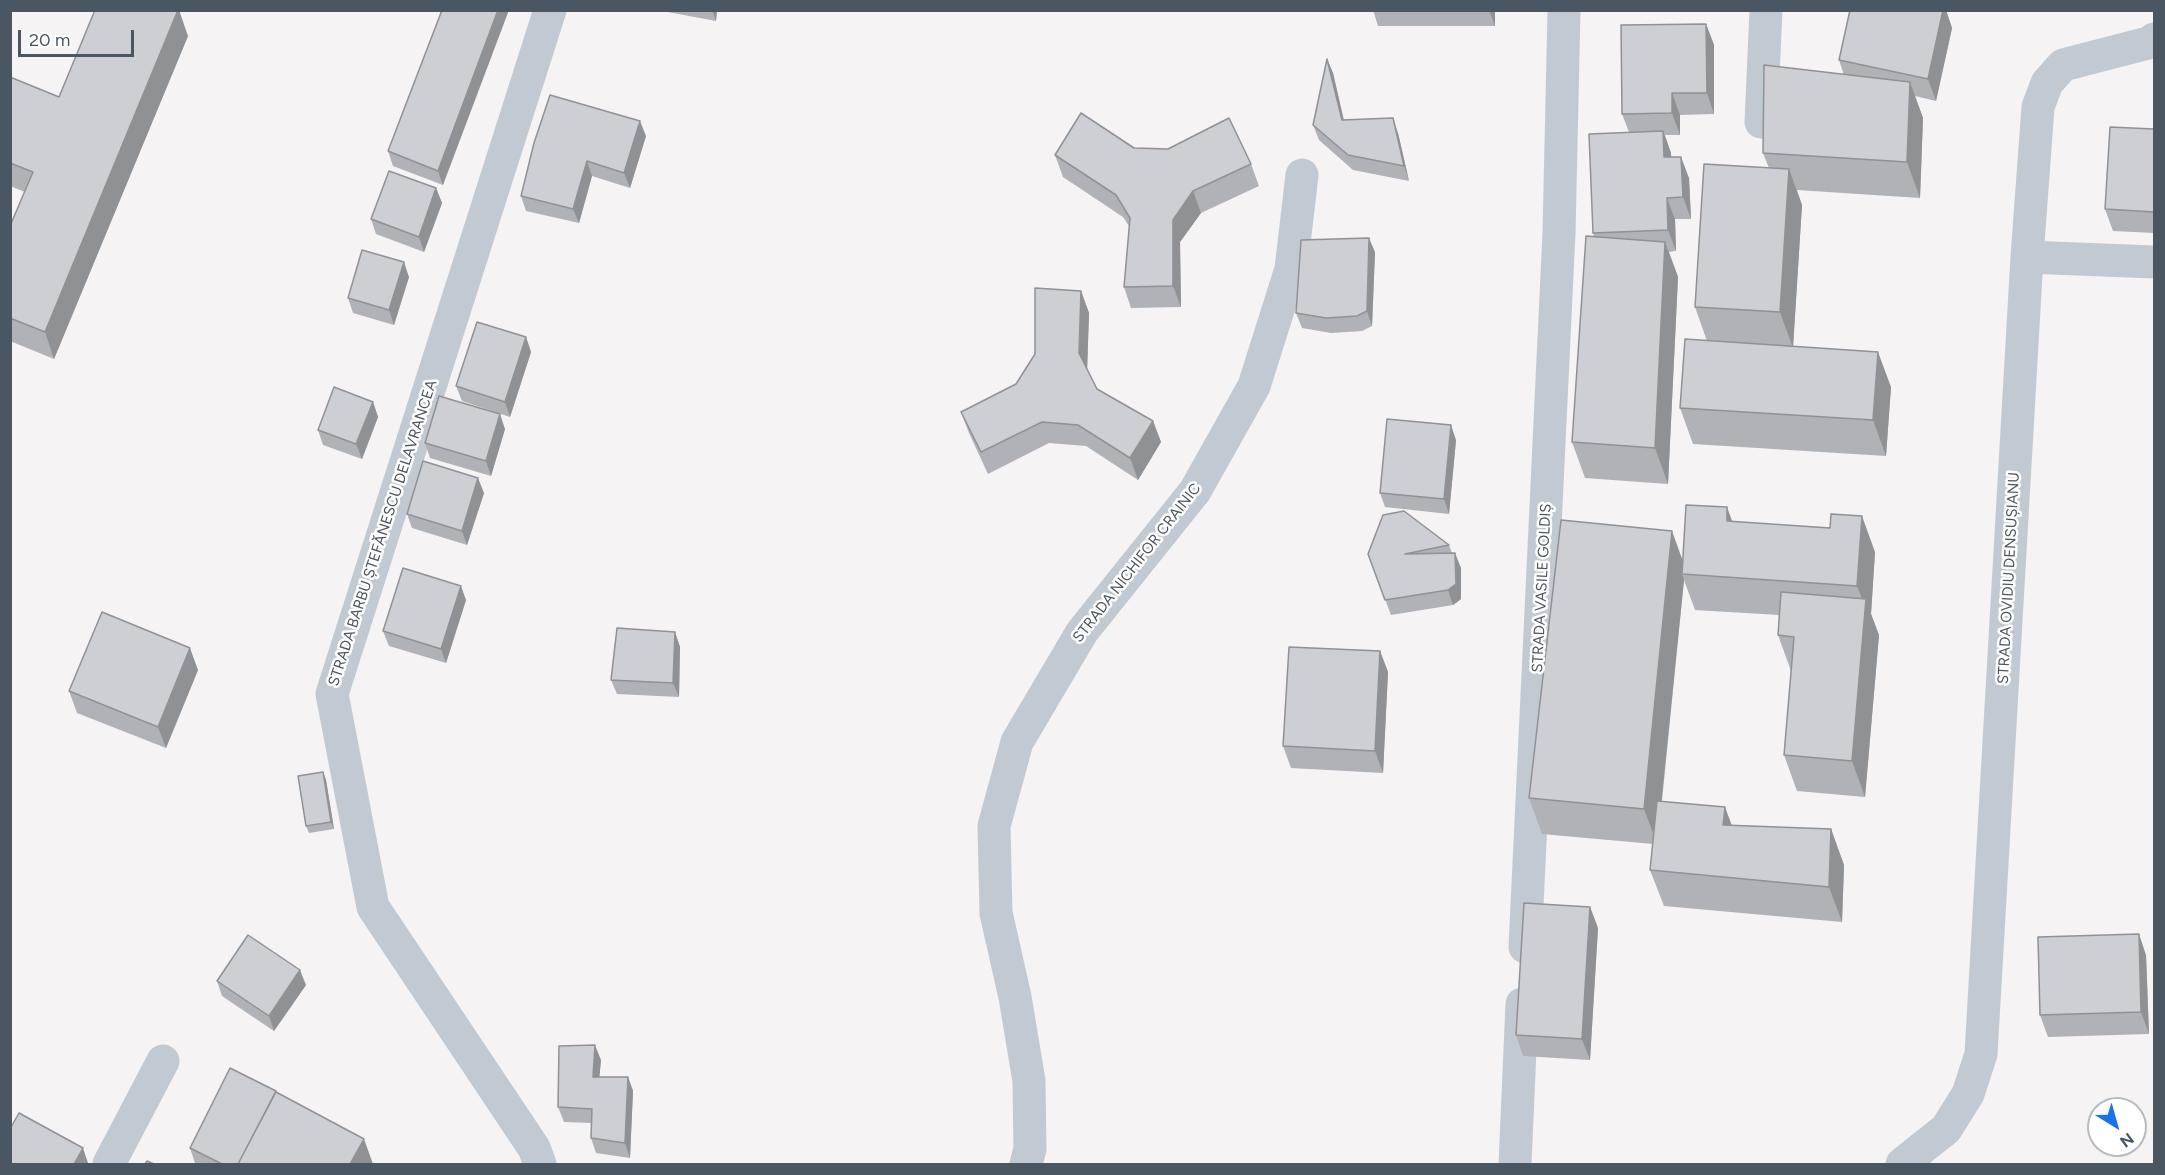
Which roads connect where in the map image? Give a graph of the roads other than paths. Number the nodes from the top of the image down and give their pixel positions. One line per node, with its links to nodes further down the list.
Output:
1 (550, 10): 11 (street, STRADA BARBU ȘTEFĂNESCU DELAVRANCEA)
2 (1564, 10): 13 (street, STRADA VASILE GOLDIȘ)
3 (1766, 10): 5 (street)
4 (2154, 39): 7 (street, STRADA OVIDIU DENSUȘIANU)
5 (1761, 122)
6 (1302, 175): 12 (street, STRADA NICHIFOR CRAINIC)
7 (2027, 257): 8 (street); 14 (street, STRADA OVIDIU DENSUȘIANU)
8 (2154, 262)
9 (162, 1061): 10 (street)
10 (109, 1164)
11 (540, 1164)
12 (1026, 1164)
13 (1515, 1164)
14 (1902, 1164)

